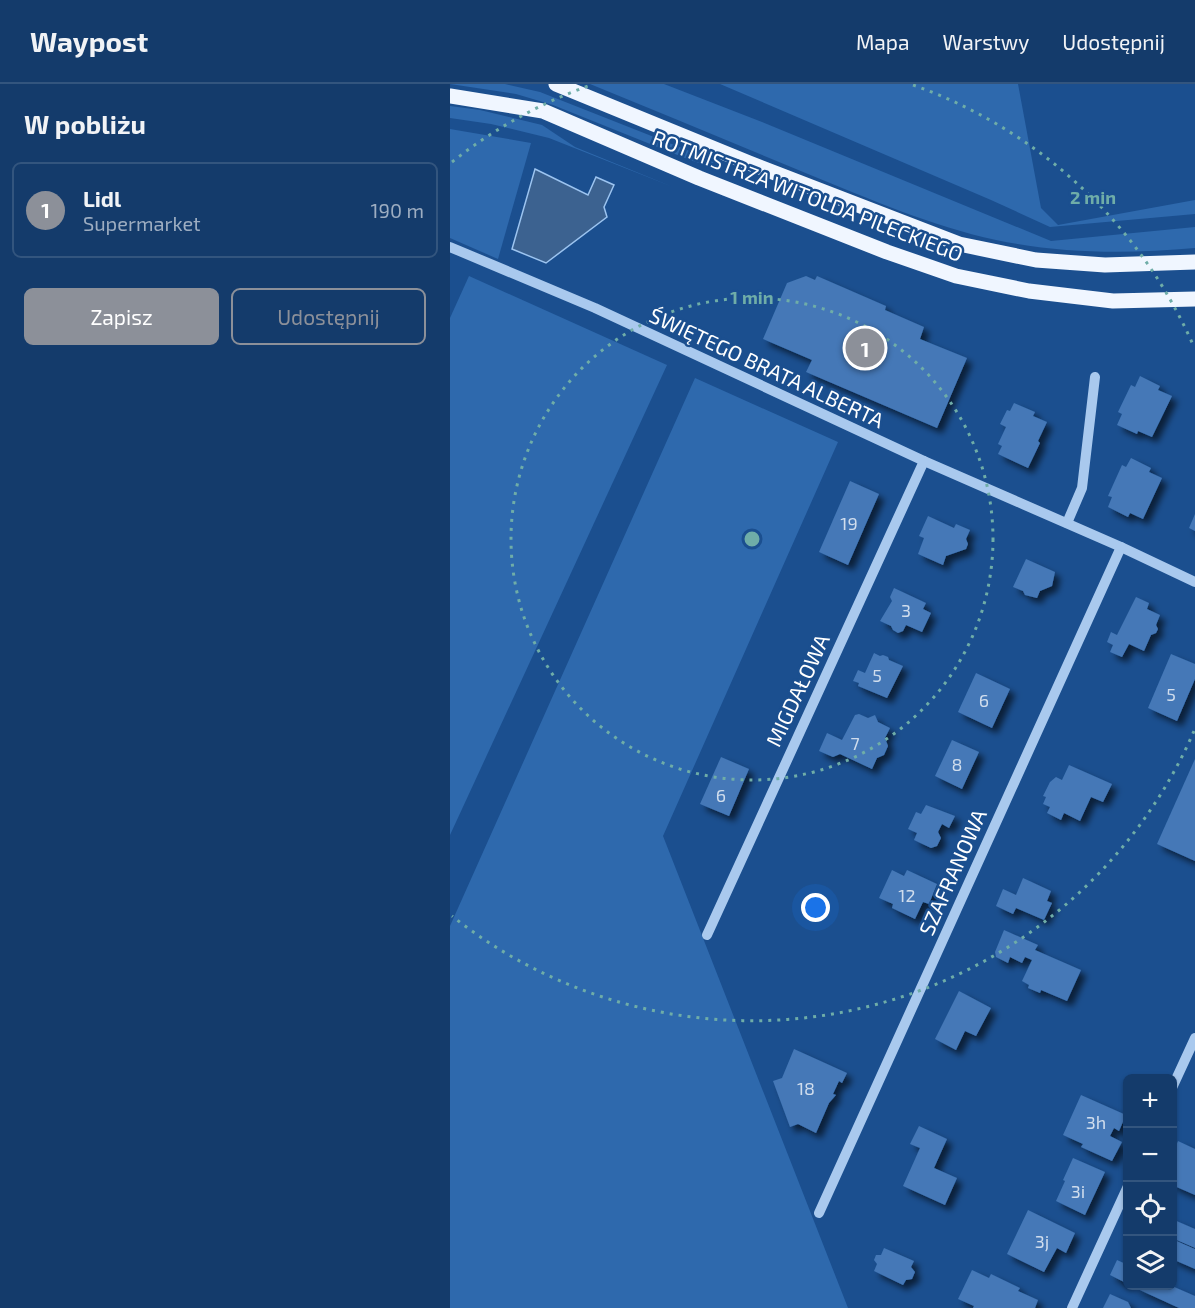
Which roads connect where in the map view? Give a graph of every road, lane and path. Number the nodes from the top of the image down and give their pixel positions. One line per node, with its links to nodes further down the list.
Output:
1 (556, 84): 4 (main road, ROTMISTRZA WITOLDA PILECKIEGO)
2 (450, 96): 5 (main road, ROTMISTRZA WITOLDA PILECKIEGO)
3 (450, 247): 7 (street, ŚWIĘTEGO BRATA ALBERTA)
4 (1195, 262)
5 (1195, 298)
6 (1095, 377): 8 (street)
7 (924, 461): 8 (street, ŚWIĘTEGO BRATA ALBERTA); 11 (street, MIGDAŁOWA)
8 (1066, 523): 9 (street, ŚWIĘTEGO BRATA ALBERTA)
9 (1121, 547): 10 (street, ŚWIĘTEGO BRATA ALBERTA); 15 (street, SZAFRANOWA)
10 (1195, 582)
11 (707, 935)
12 (1195, 1038): 13 (street)
13 (1177, 1079)
14 (1123, 1197): 16 (street)
15 (819, 1213)
16 (1071, 1308)

